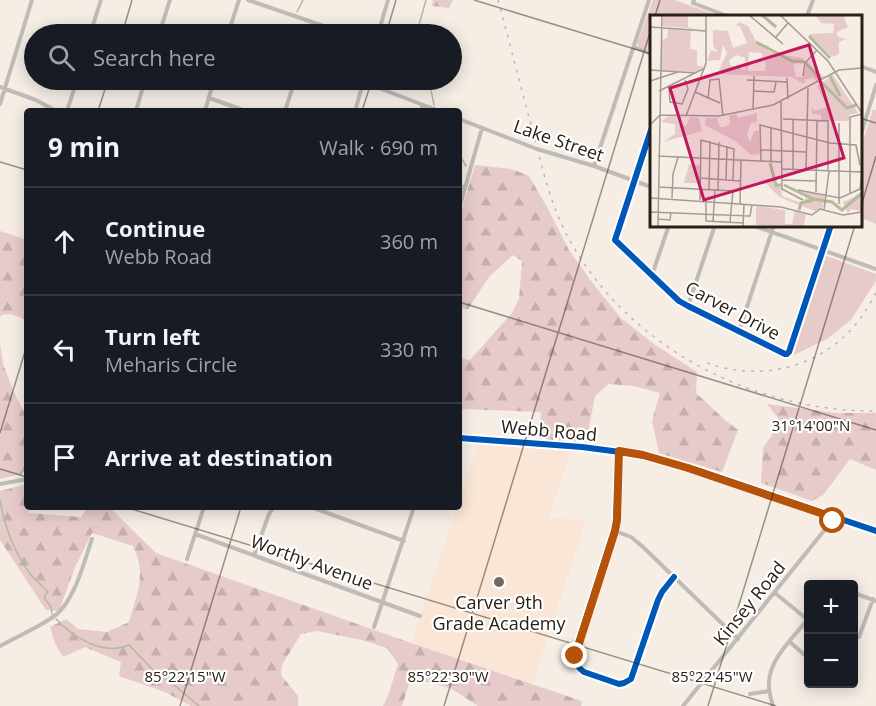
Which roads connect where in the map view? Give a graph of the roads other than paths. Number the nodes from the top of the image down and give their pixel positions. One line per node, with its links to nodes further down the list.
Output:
1 (32, 0): 23 (street)
2 (101, 0): 13 (street)
3 (170, 0): 14 (street)
4 (239, 0): 15 (street)
5 (248, 0): 12 (street)
6 (388, 0): 17 (street)
7 (649, 0): 18 (street)
8 (813, 0): 11 (street)
9 (694, 2): 10 (street)
10 (725, 15)
11 (807, 15)
12 (312, 22): 16 (street)
13 (93, 24)
14 (162, 24)
15 (231, 24)
16 (318, 24)
17 (381, 24)
18 (634, 47): 19 (street); 46 (street)
19 (650, 54)
20 (861, 66): 21 (street)
21 (876, 72)
22 (876, 85): 44 (street)
23 (2, 88): 31 (street); 33 (street)
24 (73, 90): 34 (street)
25 (142, 90): 35 (street)
26 (211, 90): 30 (street)
27 (292, 90): 38 (street)
28 (361, 90): 39 (street)
29 (388, 90): 32 (street)
30 (209, 98): 36 (street); 37 (street)
31 (0, 104)
32 (423, 105): 40 (street); 41 (street)
33 (51, 108)
34 (68, 108)
35 (137, 108)
36 (206, 108)
37 (237, 108)
38 (286, 108)
39 (355, 108)
40 (422, 108)
41 (431, 108)
42 (462, 120): 43 (street, Lake Street)
43 (482, 128): 46 (street, Lake Street); 50 (street)
44 (861, 131)
45 (650, 133): 47 (street)
46 (594, 166): 47 (street, Lake Street)
47 (634, 181): 49 (street, Lake Street); 60 (street, Carver Drive)
48 (462, 187): 50 (street)
49 (650, 187)
50 (465, 188): 51 (street)
51 (462, 198)
52 (669, 226): 60 (street)
53 (715, 226): 61 (street)
54 (756, 226): 57 (street)
55 (774, 226): 57 (street)
56 (831, 226): 58 (street)
57 (772, 232): 58 (street); 62 (street)
58 (823, 250): 59 (street); 62 (street, Carver Drive)
59 (876, 269)
60 (652, 275): 61 (street, Carver Drive)
61 (688, 306): 62 (street, Carver Drive)
62 (739, 331)
63 (462, 438): 64 (street, Webb Road)
64 (619, 451): 71 (street, Webb Road); 72 (street)
65 (24, 479): 66 (street)
66 (0, 484)
67 (203, 510): 74 (street)
68 (271, 510): 77 (street)
69 (319, 510): 76 (street)
70 (413, 510): 76 (street)
71 (835, 518): 73 (street, Webb Road); 80 (street, Kinsey Road)
72 (615, 531): 79 (street); 79 (street)
73 (876, 531)
74 (195, 534): 77 (street, Worthy Avenue); 78 (street)
75 (92, 539): 91 (street)
76 (404, 541): 83 (street)
77 (254, 555): 83 (street, Worthy Avenue)
78 (187, 559)
79 (674, 577): 89 (street)
80 (775, 593): 85 (street); 89 (street, Kinsey Road)
81 (858, 594): 82 (street)
82 (874, 600): 88 (street)
83 (382, 603): 84 (street, Worthy Avenue); 87 (street)
84 (420, 616)
85 (804, 617)
86 (804, 625): 90 (street)
87 (374, 627)
88 (858, 637)
89 (738, 639): 95 (street, Kinsey Road)
90 (790, 642): 92 (street); 93 (street)
91 (0, 646)
92 (804, 654)
93 (770, 691): 94 (street); 96 (street)
94 (750, 694)
95 (683, 706)
96 (773, 706)

